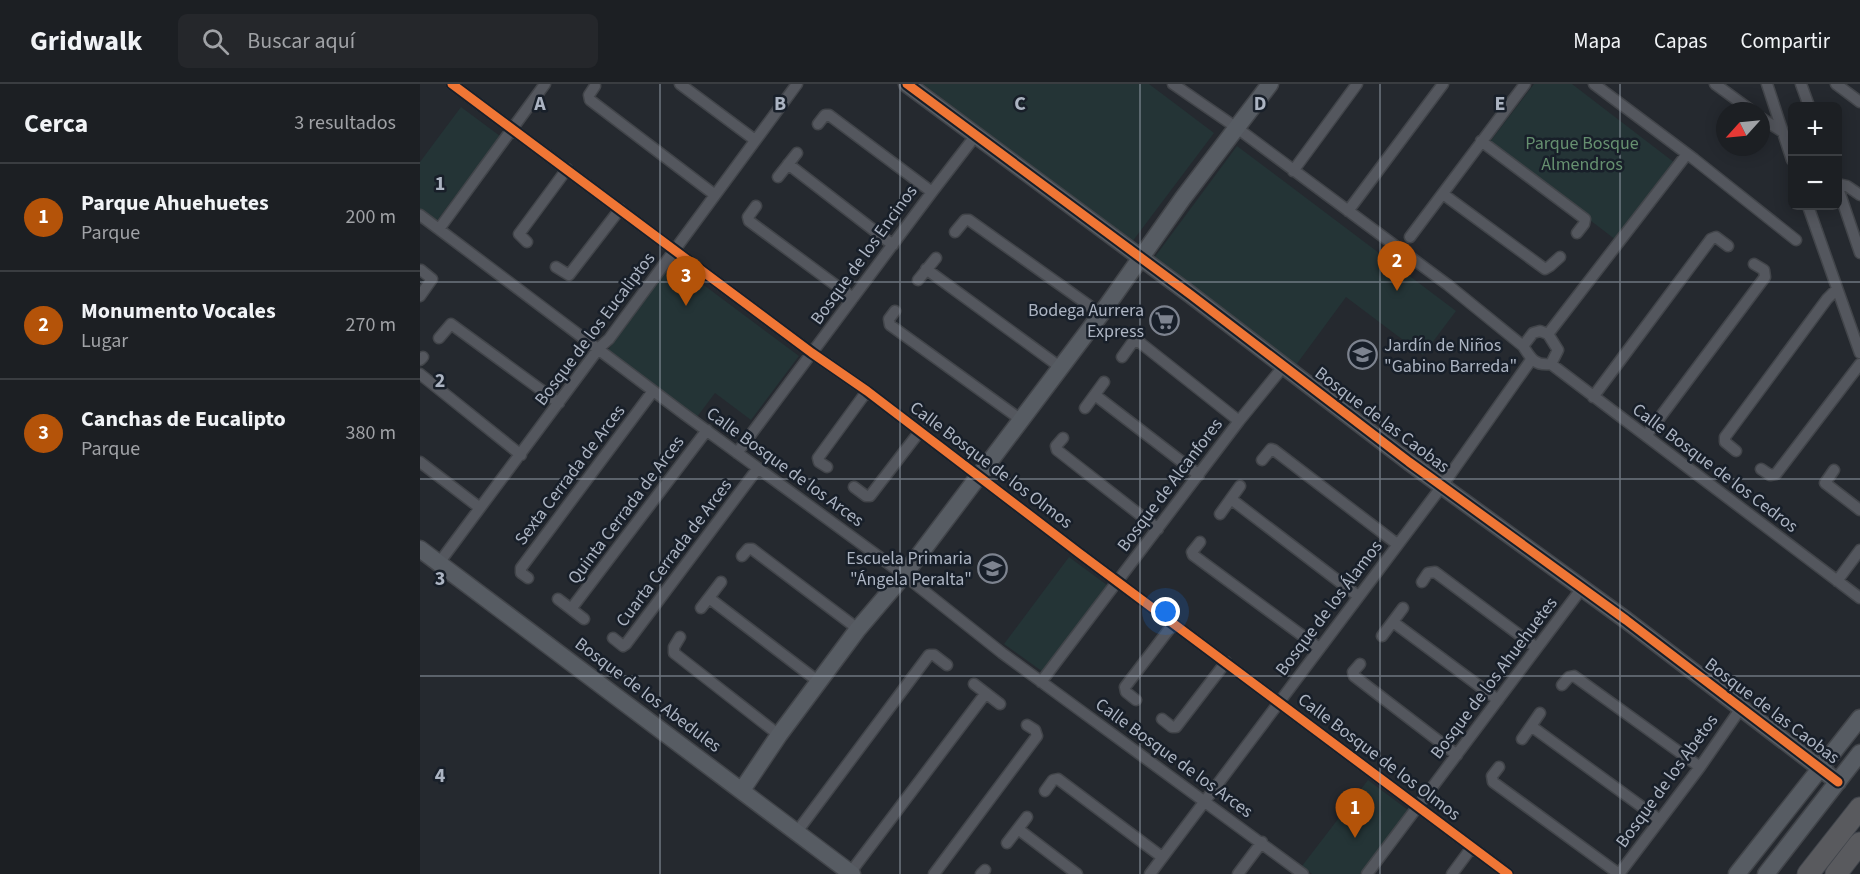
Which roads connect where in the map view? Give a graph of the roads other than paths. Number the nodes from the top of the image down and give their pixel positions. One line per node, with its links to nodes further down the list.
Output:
1 (453, 84): 22 (street, Calle Bosque de los Olmos)
2 (544, 84): 22 (street)
3 (680, 84): 26 (street)
4 (907, 84): 25 (street, Bosque de las Caobas)
5 (1173, 84): 23 (street)
6 (1270, 84): 23 (street)
7 (1357, 84): 33 (street)
8 (1443, 84): 44 (street)
9 (1525, 84): 27 (street)
10 (1594, 84): 29 (street)
11 (1715, 84): 17 (street)
12 (1767, 84): 24 (street)
13 (1801, 84): 18 (street)
14 (1836, 84): 19 (street)
15 (595, 86): 38 (street)
16 (791, 86): 26 (street, Bosque de los Eucaliptos)
17 (1740, 102)
18 (1808, 102)
19 (1860, 102)
20 (818, 124): 36 (street)
21 (1770, 124): 24 (street)
22 (513, 128): 32 (street, Calle Bosque de los Olmos); 46 (street)
23 (1237, 128): 33 (street); 58 (street)
24 (1783, 132): 30 (street)
25 (976, 135): 36 (street, Bosque de los Encinos); 58 (street, Bosque de las Caobas)
26 (755, 140): 38 (street, Bosque de los Eucaliptos)
27 (1481, 141): 37 (street); 48 (street)
28 (797, 153): 31 (street)
29 (1687, 154): 50 (street); 69 (street)
30 (1791, 156)
31 (788, 165): 34 (street); 52 (street)
32 (567, 169): 42 (street, Calle Bosque de los Olmos); 51 (street)
33 (1293, 171): 44 (street)
34 (778, 177)
35 (1842, 186): 39 (street)
36 (932, 192): 52 (street, Bosque de los Encinos)
37 (1443, 194): 49 (street); 56 (street)
38 (714, 195): 54 (street, Bosque de los Eucaliptos)
39 (1860, 195)
40 (1842, 198): 55 (street)
41 (756, 206): 66 (street)
42 (620, 209): 54 (street, Calle Bosque de los Olmos); 60 (street)
43 (1809, 210): 64 (street)
44 (1348, 211): 71 (street)
45 (420, 215): 46 (street, Calle Bosque de los Arces)
46 (439, 229): 72 (street, Calle Bosque de los Arces)
47 (955, 232): 68 (street)
48 (1577, 233)
49 (1410, 237)
50 (1796, 240)
51 (527, 242)
52 (893, 245): 66 (street, Bosque de los Encinos)
53 (1728, 246): 86 (street)
54 (675, 250): 72 (street, Bosque de los Eucaliptos); 73 (street, Calle Bosque de los Olmos)
55 (1860, 253)
56 (1560, 256)
57 (936, 258): 61 (street)
58 (1140, 258): 68 (street); 80 (street, Bosque de las Caobas)
59 (1754, 264): 93 (street)
60 (556, 267)
61 (926, 269): 63 (street); 79 (street)
62 (421, 270): 65 (street)
63 (918, 280)
64 (1837, 289): 74 (street); 95 (street)
65 (420, 296)
66 (853, 298): 73 (street, Bosque de los Encinos)
67 (895, 311): 89 (street)
68 (1101, 314): 79 (street)
69 (1548, 334): 71 (street); 77 (street)
70 (439, 338): 87 (street)
71 (1523, 346): 76 (street)
72 (599, 348): 83 (street, Calle Bosque de los Arces); 87 (street, Bosque de los Eucaliptos)
73 (813, 353): 84 (street, Calle Bosque de los Olmos); 96 (street, Bosque de los Encinos)
74 (1860, 353)
75 (1122, 357): 90 (street)
76 (1531, 360): 77 (street); 107 (street, Bosque de los Álamos)
77 (1551, 363): 86 (street, Calle Bosque de los Cedros)
78 (1860, 364): 102 (street)
79 (1060, 367): 89 (street)
80 (1283, 367): 90 (street, Bosque de Alcanfores); 107 (street, Bosque de las Caobas)
81 (420, 374): 97 (street)
82 (1104, 382): 85 (street)
83 (653, 391): 91 (street, Calle Bosque de los Arces); 121 (street, Sexta Cerrada de Arces)
84 (867, 391): 92 (street, Calle Bosque de los Olmos); 100 (street)
85 (1095, 395): 88 (street); 104 (street)
86 (1593, 397): 93 (street, Calle Bosque de los Cedros)
87 (560, 403): 97 (street, Bosque de los Eucaliptos)
88 (1085, 408)
89 (1020, 419): 105 (street)
90 (1239, 422): 104 (street, Bosque de Alcanfores)
91 (707, 430): 96 (street, Calle Bosque de los Arces); 133 (street, Quinta Cerrada de Arces)
92 (920, 431): 105 (street, Calle Bosque de los Olmos); 108 (street)
93 (1646, 436): 123 (street, Calle Bosque de los Cedros)
94 (1063, 438): 113 (street)
95 (1736, 450)
96 (737, 453): 101 (street, Calle Bosque de los Arces)
97 (520, 455): 110 (street, Bosque de los Eucaliptos)
98 (1262, 460): 115 (street)
99 (420, 462): 110 (street)
100 (827, 467)
101 (758, 468): 120 (street, Calle Bosque de los Arces); 140 (street, Cuarta Cerrada de Arces)
102 (1761, 469)
103 (1834, 470): 111 (street)
104 (1199, 475): 113 (street, Bosque de Alcanfores)
105 (978, 476): 120 (street); 122 (street, Calle Bosque de los Olmos)
106 (1240, 486): 109 (street)
107 (1442, 486): 115 (street, Bosque de los Álamos); 126 (street, Bosque de las Caobas)
108 (854, 487)
109 (1231, 499): 112 (street); 127 (street)
110 (480, 508): 119 (street, Bosque de los Eucaliptos)
111 (1860, 510)
112 (1220, 514)
113 (1158, 529): 122 (street, Bosque de Alcanfores)
114 (1200, 542): 141 (street)
115 (1394, 542): 127 (street, Bosque de los Álamos)
116 (420, 549): 119 (street, Bosque de los Abedules)
117 (1860, 550): 123 (street)
118 (742, 556): 137 (street)
119 (439, 563): 169 (street, Bosque de los Abedules)
120 (904, 574): 137 (street); 147 (street, Calle Bosque de los Arces)
121 (528, 578)
122 (1118, 581): 136 (street, Calle Bosque de los Olmos); 147 (street, Bosque de Alcanfores)
123 (1837, 581): 129 (street, Calle Bosque de los Cedros)
124 (721, 582): 128 (street)
125 (1422, 582): 142 (street)
126 (1582, 588): 142 (street, Bosque de los Ahuehuetes); 155 (street, Bosque de las Caobas)
127 (1354, 593): 141 (street, Bosque de los Álamos)
128 (709, 598): 131 (street); 146 (street)
129 (1860, 598)
130 (558, 599): 133 (street, Quinta Cerrada de Arces)
131 (701, 608)
132 (1403, 608): 135 (street)
133 (571, 609): 134 (street, Quinta Cerrada de Arces)
134 (584, 619)
135 (1393, 622): 138 (street); 152 (street)
136 (1174, 623): 143 (street, Calle Bosque de los Olmos); 151 (street)
137 (858, 629): 146 (street)
138 (1382, 636)
139 (680, 637): 161 (street)
140 (613, 638)
141 (1319, 648): 153 (street, Bosque de los Álamos)
142 (1537, 648): 152 (street, Bosque de los Ahuehuetes)
143 (1227, 662): 153 (street, Calle Bosque de los Olmos); 158 (street)
144 (1360, 664): 164 (street)
145 (947, 665): 177 (street)
146 (819, 682): 161 (street)
147 (1041, 682): 171 (street, Calle Bosque de los Arces)
148 (974, 684): 150 (street)
149 (1562, 685): 166 (street)
150 (986, 693): 154 (street); 183 (street)
151 (1136, 700)
152 (1498, 700): 164 (street, Bosque de los Ahuehuetes)
153 (1279, 701): 171 (street, Bosque de los Álamos); 172 (street, Calle Bosque de los Olmos)
154 (1000, 704)
155 (1741, 708): 166 (street, Bosque de los Abetos); 167 (street, Bosque de las Caobas)
156 (1540, 713): 160 (street)
157 (1860, 718): 167 (street)
158 (1162, 719)
159 (1027, 725): 184 (street)
160 (1531, 726): 162 (street); 175 (street)
161 (779, 735): 169 (street)
162 (1522, 739)
163 (1860, 753): 168 (street)
164 (1457, 755): 172 (street, Bosque de los Ahuehuetes)
165 (1499, 767): 192 (street)
166 (1700, 767): 175 (street, Bosque de los Abetos)
167 (1820, 768): 168 (street, Bosque de las Caobas); 193 (street)
168 (1838, 782): 194 (street)
169 (742, 790): 177 (street, Bosque de los Abedules)
170 (1045, 791): 182 (street)
171 (1204, 800): 178 (street, Calle Bosque de los Arces); 182 (street, Bosque de los Álamos)
172 (1418, 807): 181 (street, Calle Bosque de los Olmos); 189 (street, Bosque de los Ahuehuetes)
173 (1860, 808): 195 (highway)
174 (1027, 817): 176 (street)
175 (1660, 820): 192 (street, Bosque de los Abetos)
176 (1018, 829): 179 (street); 185 (street)
177 (796, 833): 183 (street, Bosque de los Abedules)
178 (1262, 842): 187 (street); 188 (street, Calle Bosque de los Arces)
179 (1006, 843)
180 (1860, 843): 196 (highway)
181 (1472, 847): 190 (street); 191 (street, Calle Bosque de los Olmos)
182 (1162, 857): 186 (street, Bosque de los Álamos)
183 (851, 873)
184 (934, 874)
185 (1077, 874)
186 (1150, 874)
187 (1238, 874)
188 (1303, 874)
189 (1367, 874)
190 (1452, 874)
191 (1508, 874)
192 (1619, 874)
193 (1737, 874)
194 (1766, 874)
195 (1808, 874)
196 (1836, 874)

